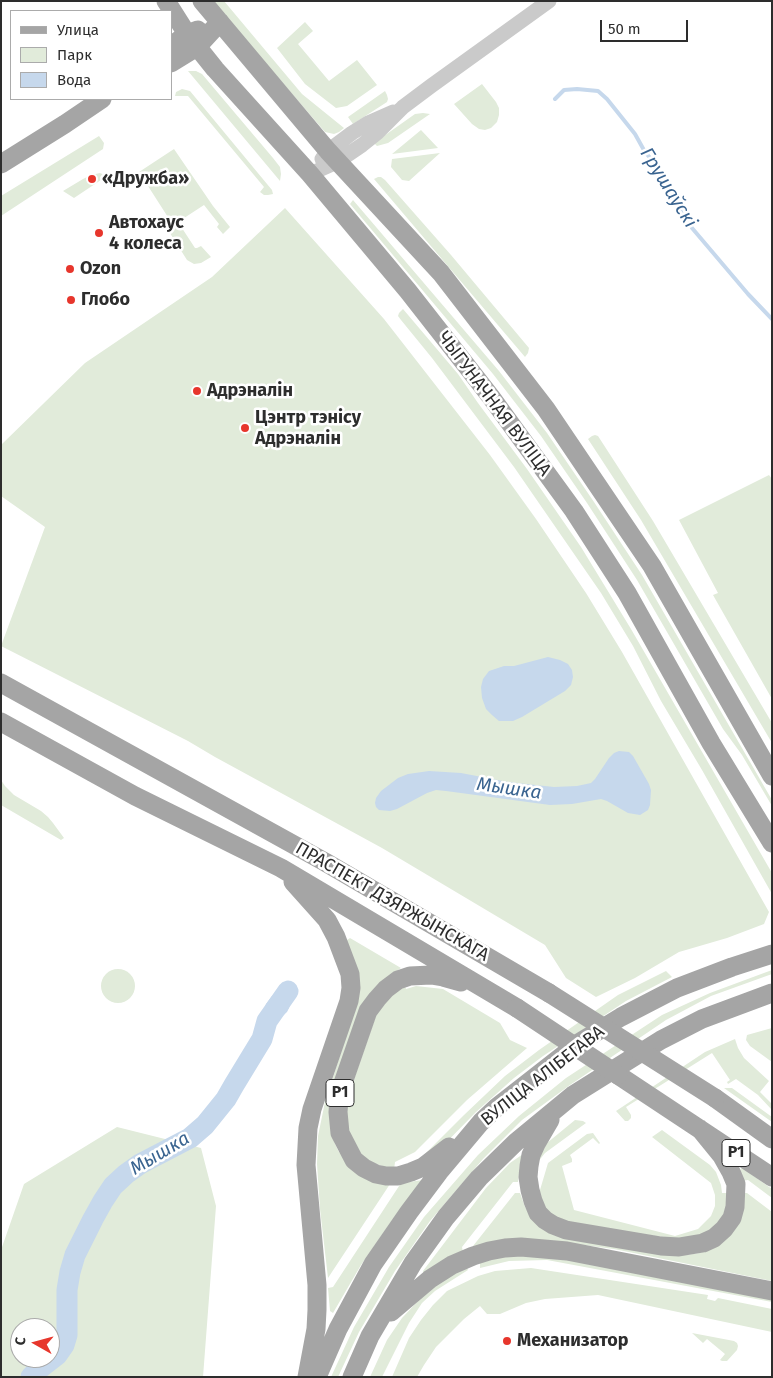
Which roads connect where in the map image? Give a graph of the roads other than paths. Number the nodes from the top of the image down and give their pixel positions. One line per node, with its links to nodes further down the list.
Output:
1 (202, 1): 4 (main road, ЧЫГУНАЧНАЯ ВУЛІЦА)
2 (549, 1): 9 (street)
3 (172, 10): 5 (main road, ЧЫГУНАЧНАЯ ВУЛІЦА)
4 (220, 22): 5 (main road); 9 (main road, ЧЫГУНАЧНАЯ ВУЛІЦА)
5 (192, 41): 6 (main road); 7 (main road); 11 (main road, ЧЫГУНАЧНАЯ ВУЛІЦА)
6 (172, 46)
7 (172, 62)
8 (101, 100): 10 (main road)
9 (333, 157): 11 (street); 14 (main road, ЧЫГУНАЧНАЯ ВУЛІЦА)
10 (1, 164)
11 (310, 174): 15 (main road, ЧЫГУНАЧНАЯ ВУЛІЦА)
12 (1, 683): 23 (main road, ПРАСПЕКТ ДЗЯРЖЫНСКАГА, bridge)
13 (1, 722): 16 (main road, ПРАСПЕКТ ДЗЯРЖЫНСКАГА)
14 (772, 776)
15 (772, 843)
16 (281, 868): 18 (main road, ПРАСПЕКТ ДЗЯРЖЫНСКАГА); 27 (main road)
17 (771, 953): 21 (main road, ВУЛІЦА АЛІБЕГАВА / Р1)
18 (485, 989): 21 (main road, Р1); 22 (main road, ПРАСПЕКТ ДЗЯРЖЫНСКАГА / Р1, bridge)
19 (772, 993): 20 (main road, ВУЛІЦА АЛІБЕГАВА)
20 (563, 1102): 22 (main road); 26 (main road, ВУЛІЦА АЛІБЕГАВА)
21 (481, 1122): 28 (main road, ВУЛІЦА АЛІБЕГАВА)
22 (692, 1124): 24 (main road, ПРАСПЕКТ ДЗЯРЖЫНСКАГА / Р1)
23 (772, 1139)
24 (772, 1177)
25 (772, 1290): 26 (main road)
26 (370, 1336): 29 (main road, ВУЛІЦА АЛІБЕГАВА)
27 (307, 1377)
28 (317, 1377)
29 (352, 1377)

